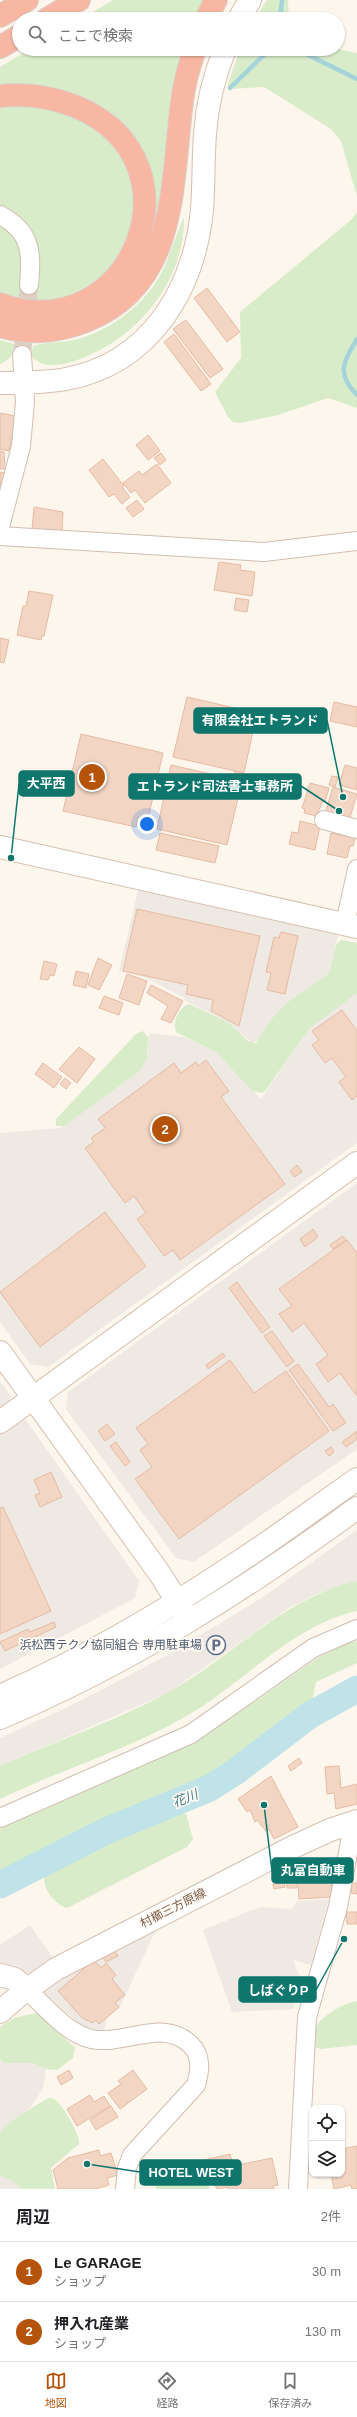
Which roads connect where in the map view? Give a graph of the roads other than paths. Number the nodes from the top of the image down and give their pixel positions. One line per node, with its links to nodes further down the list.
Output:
1 (27, 0): 8 (highway)
2 (79, 0): 5 (highway)
3 (216, 0): 6 (highway)
4 (250, 0): 7 (street)
5 (59, 12)
6 (210, 12)
7 (243, 12)
8 (0, 16)
9 (12, 40): 10 (highway)
10 (0, 47)
11 (192, 56): 17 (highway)
12 (223, 56): 20 (street)
13 (0, 96): 16 (highway)
14 (0, 215): 15 (street)
15 (29, 285)
16 (0, 304)
17 (0, 326)
18 (22, 355): 20 (street)
19 (0, 383): 20 (street)
20 (23, 384): 21 (street)
21 (0, 527)
22 (0, 536): 23 (street)
23 (357, 541)
24 (324, 820): 25 (street)
25 (357, 829)
26 (0, 847): 28 (street)
27 (357, 870): 28 (street)
28 (351, 925)
29 (357, 1163): 31 (street)
30 (0, 1352): 31 (street)
31 (33, 1398): 32 (street); 35 (street)
32 (0, 1422)
33 (357, 1479): 35 (street)
34 (357, 1508): 36 (street)
35 (177, 1601): 36 (street); 38 (street)
36 (190, 1621): 39 (street)
37 (357, 1629): 40 (street)
38 (0, 1696)
39 (0, 1718)
40 (0, 1818)
41 (352, 1823): 43 (street, 村櫛三方原線); 46 (street)
42 (0, 1975): 43 (street)
43 (26, 1989): 44 (street, 村櫛三方原線); 45 (street)
44 (0, 2012)
45 (125, 2189)
46 (298, 2189)

